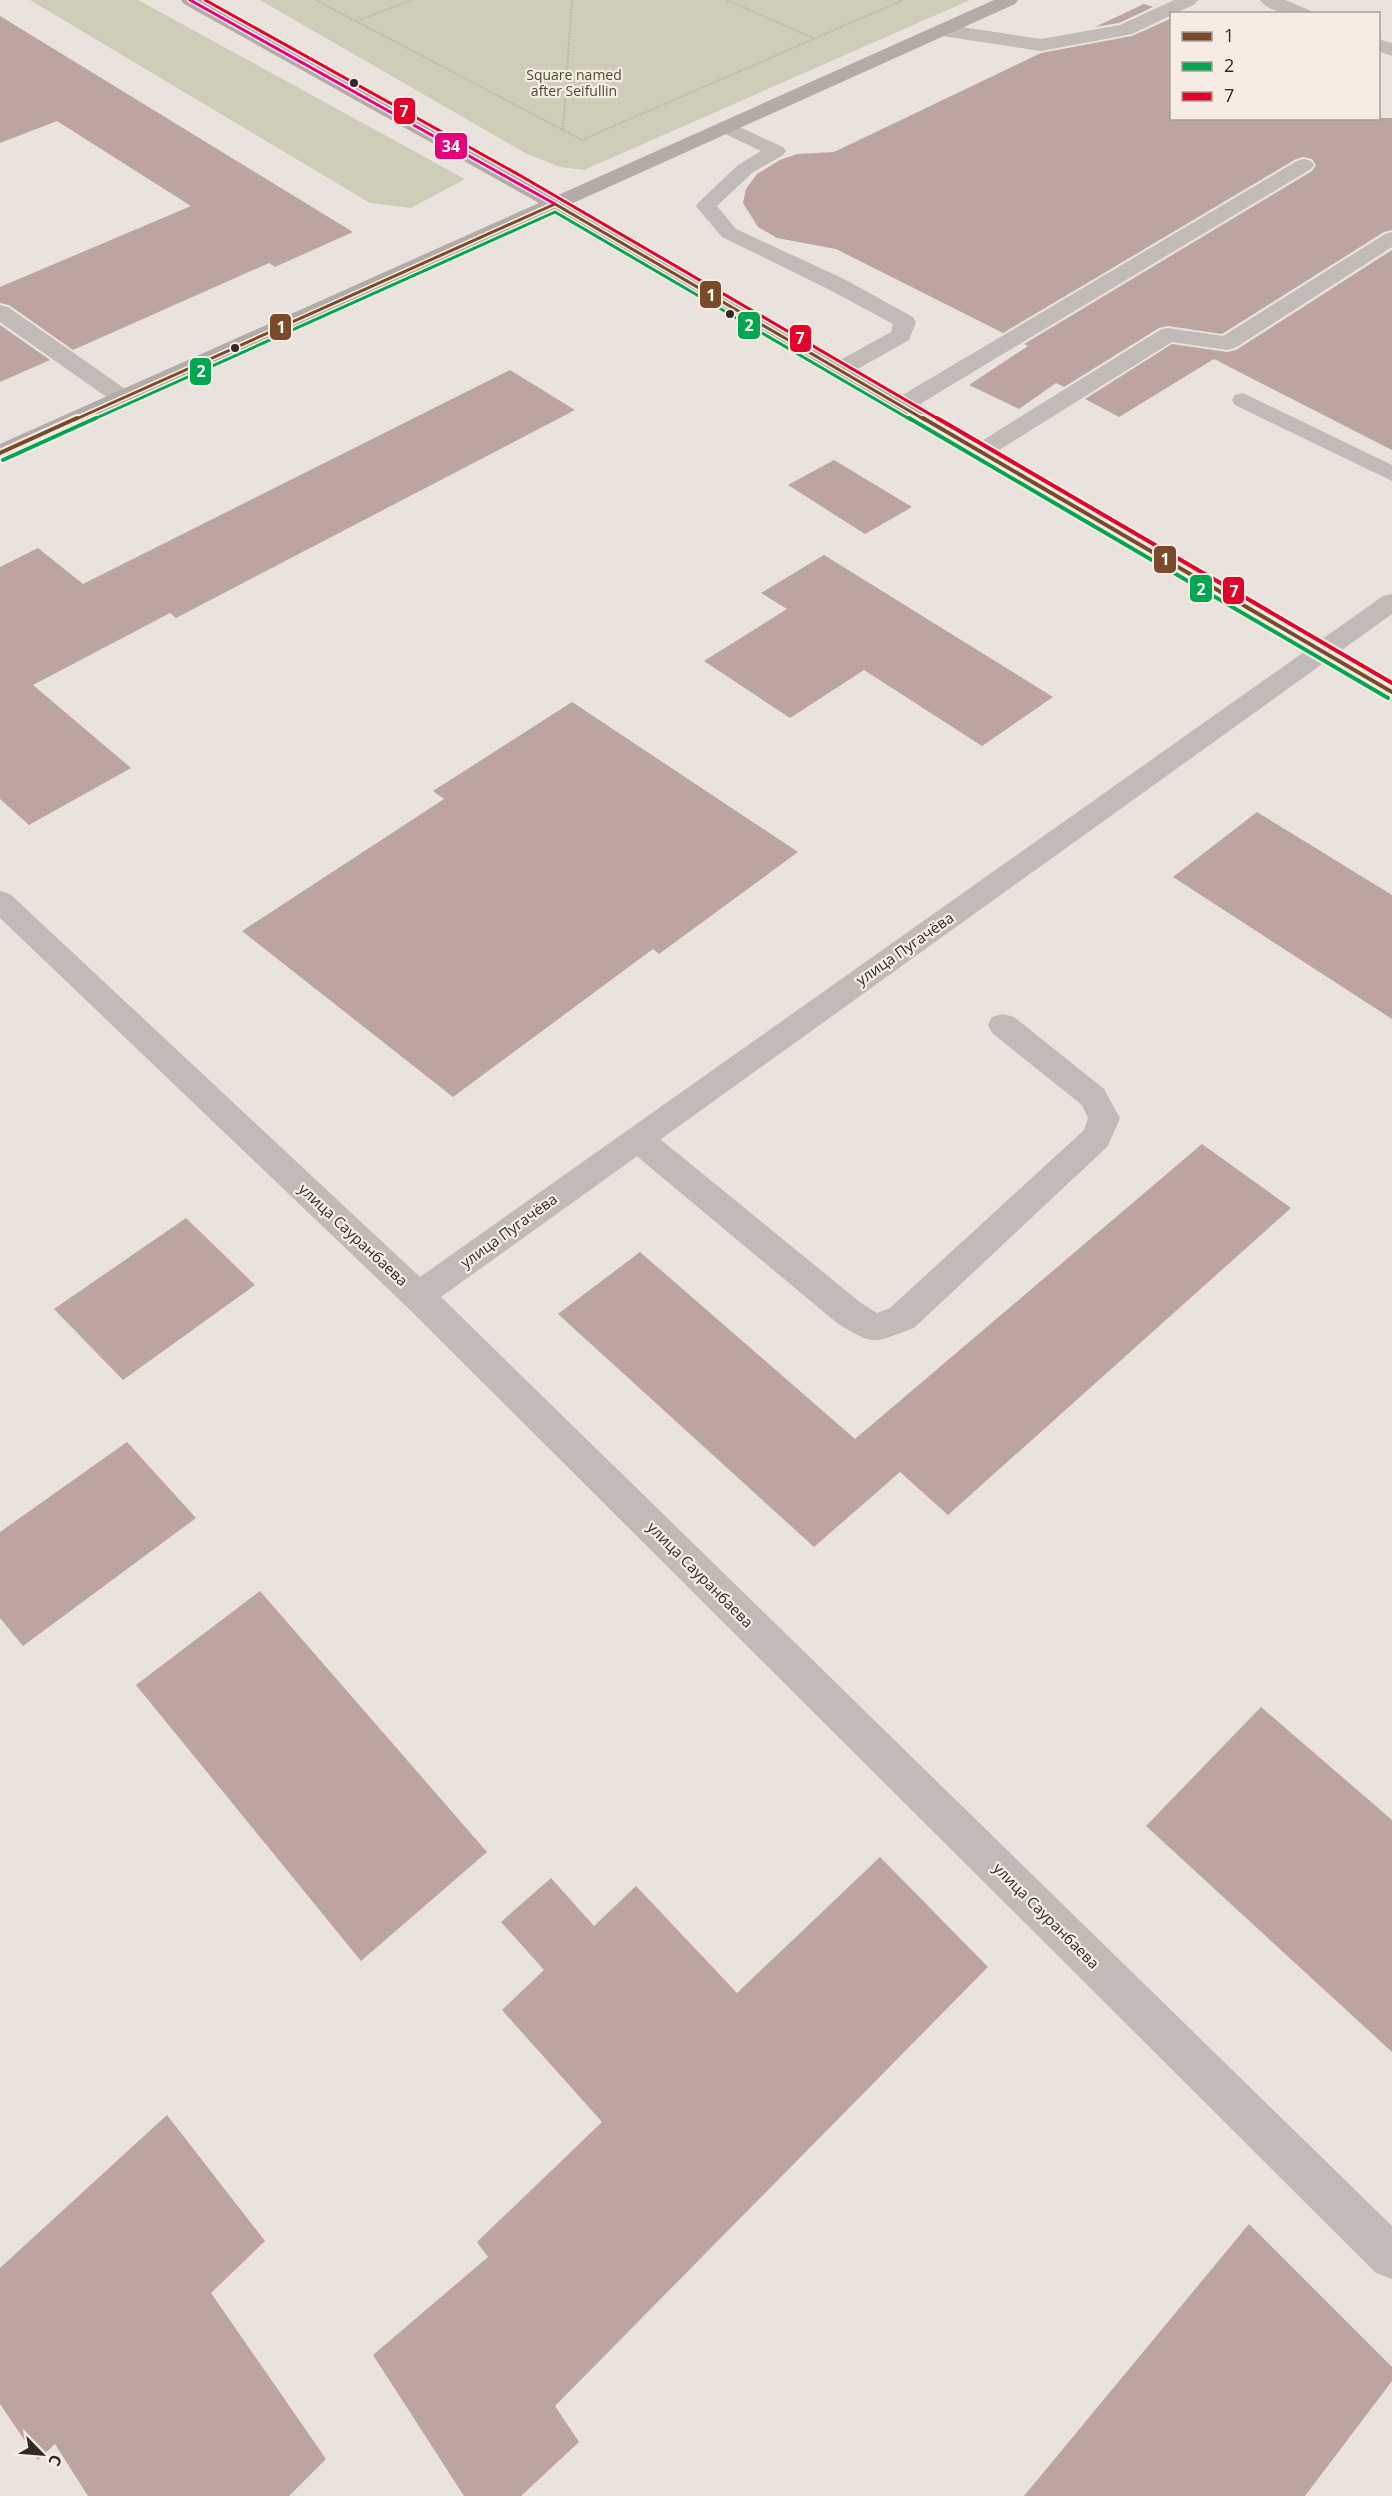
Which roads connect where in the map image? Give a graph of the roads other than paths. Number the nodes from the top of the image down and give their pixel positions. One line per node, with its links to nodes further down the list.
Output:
1 (190, 0): 9 (main road)
2 (1009, 0): 6 (main road)
3 (1188, 0): 6 (street)
4 (1269, 0): 5 (street)
5 (1298, 12)
6 (942, 30): 7 (main road)
7 (726, 127): 9 (main road); 12 (street)
8 (1304, 165): 15 (street)
9 (555, 204): 12 (main road); 13 (main road)
10 (1392, 238): 16 (street)
11 (0, 312): 13 (street)
12 (841, 369): 15 (main road)
13 (123, 398): 17 (main road)
14 (1243, 400): 18 (street)
15 (902, 405): 16 (main road)
16 (980, 452): 20 (main road)
17 (0, 453)
18 (1392, 474)
19 (1392, 602): 20 (street, улица Пугачёва)
20 (1322, 652): 21 (main road); 24 (street, улица Пугачёва)
21 (1392, 692)
22 (0, 901): 25 (street, улица Сауранбаева)
23 (1003, 1024): 24 (street)
24 (638, 1139): 25 (street, улица Пугачёва)
25 (418, 1296): 26 (street, улица Сауранбаева)
26 (1392, 2257)

